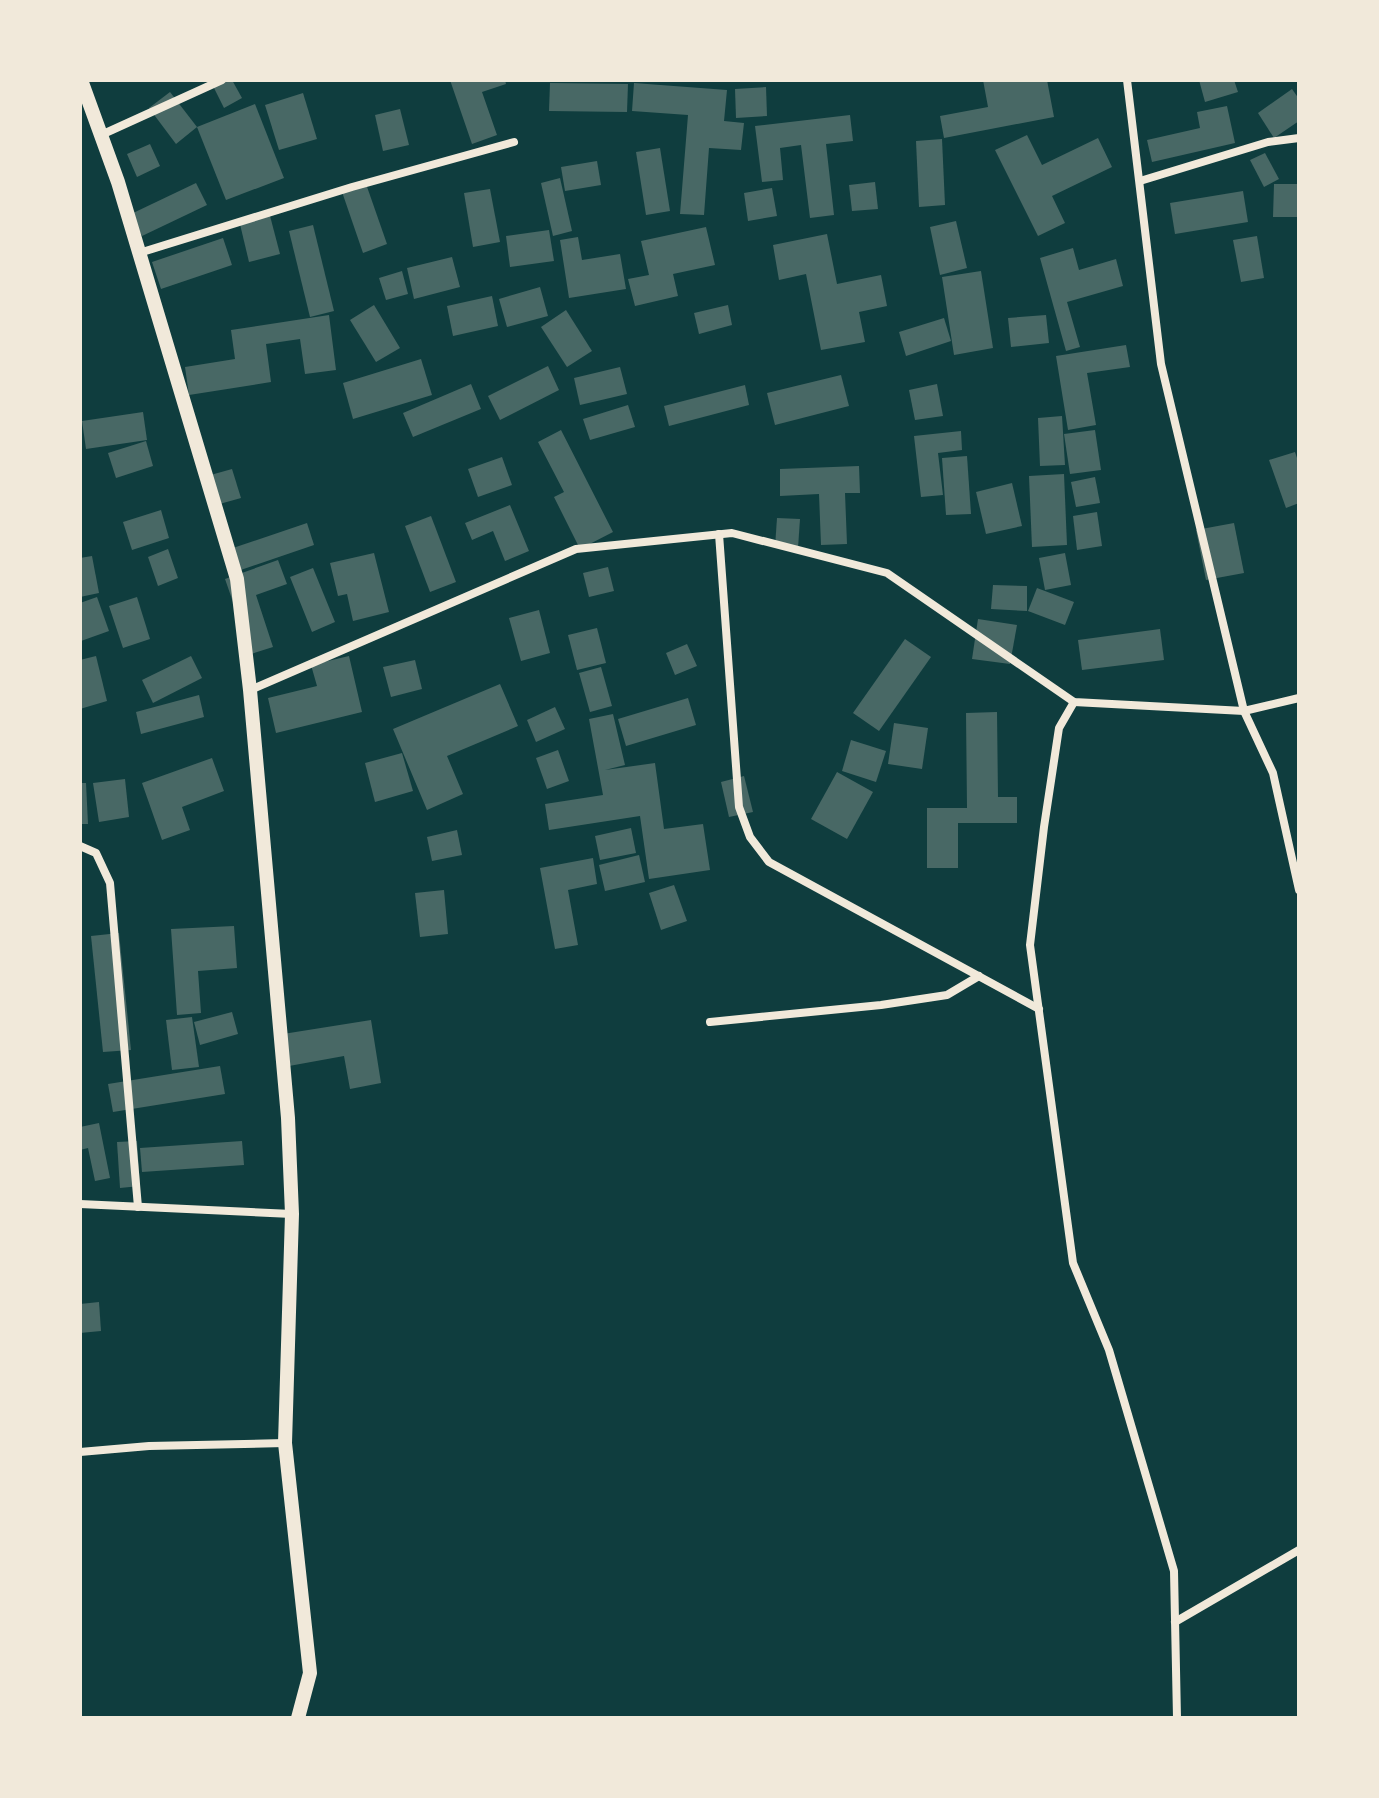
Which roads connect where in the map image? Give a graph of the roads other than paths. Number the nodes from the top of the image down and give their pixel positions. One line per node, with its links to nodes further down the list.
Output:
1 (81, 80): 4 (street)
2 (222, 80): 5 (street)
3 (1127, 80): 8 (street)
4 (84, 98): 5 (street)
5 (101, 135): 9 (street)
6 (1299, 138): 8 (street)
7 (514, 142): 9 (street)
8 (1140, 181): 14 (street)
9 (139, 253): 11 (street)
10 (719, 534): 11 (street); 13 (street); 17 (street)
11 (250, 690): 22 (street)
12 (1299, 698): 14 (street)
13 (1074, 702): 14 (street); 18 (street)
14 (1244, 711): 16 (street)
15 (80, 846): 21 (street)
16 (1299, 890)
17 (979, 976): 18 (street); 19 (street)
18 (1039, 1009): 26 (street)
19 (710, 1022)
20 (80, 1204): 21 (street)
21 (138, 1207): 22 (street)
22 (292, 1214): 23 (street)
23 (285, 1443): 24 (street); 27 (street)
24 (80, 1452)
25 (1299, 1550): 26 (street)
26 (1175, 1622): 28 (street)
27 (298, 1718)
28 (1177, 1718)

